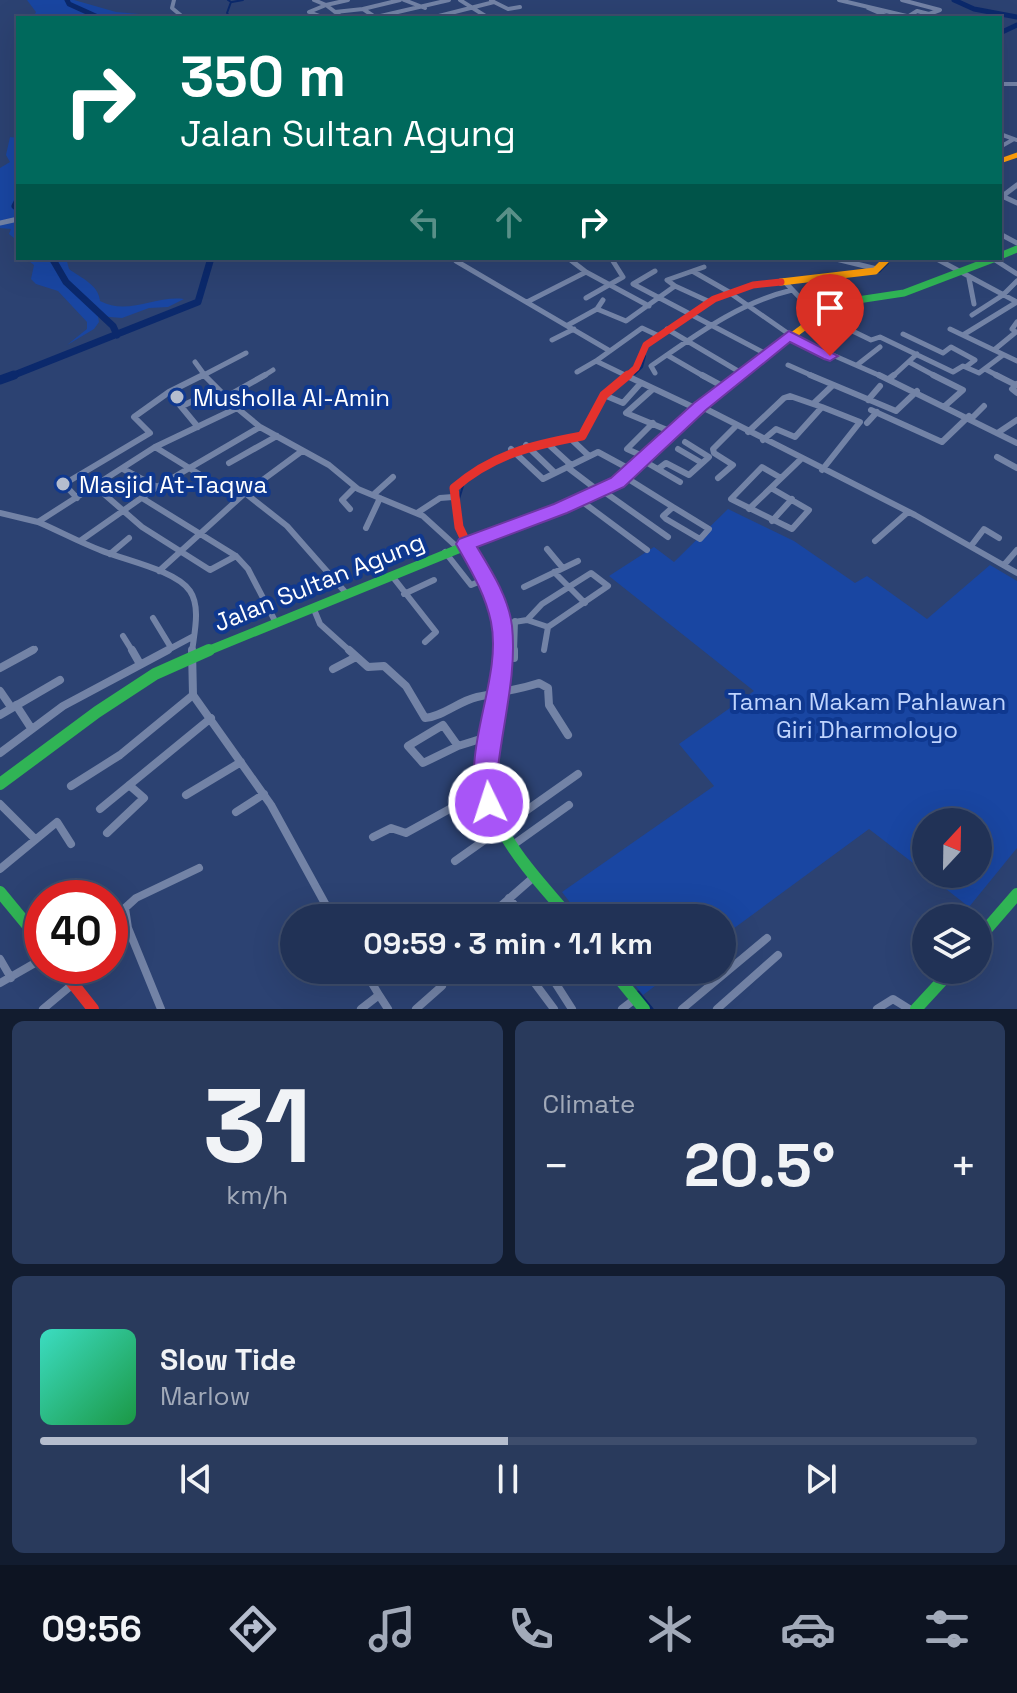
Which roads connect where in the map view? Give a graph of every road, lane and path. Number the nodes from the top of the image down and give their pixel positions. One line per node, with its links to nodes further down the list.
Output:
1 (174, 0): 34 (street)
2 (314, 0): 18 (street)
3 (350, 0): 18 (street); 26 (street)
4 (385, 0): 16 (street)
5 (402, 0): 16 (street); 25 (street)
6 (426, 0): 17 (street)
7 (449, 0): 17 (street)
8 (463, 0): 22 (street)
9 (839, 0): 24 (street)
10 (876, 0): 20 (street)
11 (893, 0): 12 (street)
12 (901, 0): 14 (street)
13 (492, 1): 19 (street); 23 (street)
14 (913, 2): 15 (street); 21 (street)
15 (922, 2)
16 (391, 3): 26 (street); 33 (street)
17 (436, 4): 25 (street)
18 (326, 5): 30 (street); 35 (street)
19 (480, 5): 22 (street); 28 (street)
20 (872, 6): 24 (street); 41 (street)
21 (931, 6): 29 (street); 31 (street)
22 (470, 7): 27 (street); 39 (street)
23 (520, 7)
24 (865, 7): 40 (street)
25 (425, 8): 33 (street)
26 (363, 9): 30 (street); 37 (street)
27 (464, 9): 32 (street); 38 (street)
28 (488, 9)
29 (921, 11): 31 (street); 42 (street)
30 (335, 12): 36 (street)
31 (936, 12): 43 (street)
32 (473, 13)
33 (406, 14)
34 (182, 16)
35 (320, 16)
36 (340, 16)
37 (372, 16)
38 (438, 16)
39 (485, 16)
40 (886, 16)
41 (904, 16)
42 (909, 16)
43 (940, 16)
44 (571, 260): 55 (street)
45 (612, 260): 59 (street)
46 (840, 260): 53 (street)
47 (886, 260): 53 (main road)
48 (945, 260): 58 (street)
49 (992, 260): 58 (main road, Jalan Sultan Agung)
50 (999, 260): 57 (street)
51 (456, 261): 74 (street)
52 (704, 267): 56 (street)
53 (877, 269): 60 (main road)
54 (655, 271): 63 (street)
55 (586, 272): 62 (street); 74 (street)
56 (694, 272): 64 (street); 68 (street)
57 (1017, 274)
58 (964, 276): 69 (street); 73 (main road, Jalan Sultan Agung); 77 (street)
59 (623, 277): 62 (street); 63 (street)
60 (784, 281): 65 (street); 68 (main road)
61 (1017, 281): 69 (street)
62 (607, 284): 66 (street); 71 (street)
63 (633, 284): 66 (street); 70 (street)
64 (675, 286): 70 (street); 75 (street)
65 (792, 290): 73 (street); 78 (street)
66 (618, 291): 79 (street)
67 (835, 291): 73 (street)
68 (730, 293): 75 (main road); 78 (street)
69 (1003, 295): 76 (street); 83 (street)
70 (661, 297): 79 (street); 82 (street)
71 (586, 298)
72 (603, 300): 81 (street)
73 (847, 300): 80 (main road, Jalan Sultan Agung)
74 (527, 302): 87 (street)
75 (710, 302): 82 (main road)
76 (1017, 302): 96 (street)
77 (974, 304)
78 (746, 305): 86 (street); 95 (street)
79 (649, 306): 81 (street)
80 (832, 307): 95 (main road, Jalan Sultan Agung); 108 (street)
81 (597, 309): 87 (street)
82 (691, 314): 86 (street); 90 (main road)
83 (972, 315)
84 (1017, 322): 92 (street)
85 (633, 323): 88 (street)
86 (708, 326): 99 (street); 107 (street)
87 (571, 327): 98 (street); 104 (street)
88 (642, 328): 90 (street); 104 (street)
89 (950, 329): 96 (street)
90 (665, 331): 99 (street); 126 (main road)
91 (849, 332): 105 (street)
92 (1017, 332): 103 (street)
93 (919, 333): 97 (street)
94 (903, 334): 97 (street)
95 (789, 336): 105 (street); 107 (main road, Jalan Sultan Agung)
96 (963, 336): 101 (street); 103 (street)
97 (913, 338): 102 (street)
98 (552, 340)
99 (687, 341): 109 (street); 125 (street)
100 (880, 347): 117 (street)
101 (951, 347): 102 (street); 118 (street)
102 (936, 350): 111 (street)
103 (994, 350): 110 (street)
104 (610, 351): 113 (street)
105 (821, 352): 117 (street)
106 (246, 353): 123 (street)
107 (766, 354): 125 (main road, Jalan Sultan Agung)
108 (917, 354): 111 (street); 115 (street)
109 (667, 355): 124 (street); 133 (street)
110 (1003, 355): 112 (street); 119 (street)
111 (926, 358): 122 (street)
112 (1016, 360)
113 (596, 361): 121 (street); 126 (street)
114 (195, 362): 123 (street)
115 (909, 362): 127 (street); 128 (street)
116 (788, 365): 130 (street)
117 (857, 365): 127 (street)
118 (967, 366): 119 (street); 122 (street)
119 (985, 369): 131 (street)
120 (273, 370): 140 (street)
121 (577, 372)
122 (953, 372): 128 (street)
123 (202, 373): 136 (street); 140 (street)
124 (655, 373)
125 (743, 374): 133 (main road, Jalan Sultan Agung)
126 (627, 378): 129 (street); 139 (main road)
127 (890, 378): 135 (street)
128 (943, 380): 143 (street)
129 (640, 384): 134 (street); 139 (street)
130 (833, 385): 141 (street); 142 (street)
131 (1016, 385): 138 (street)
132 (880, 386): 141 (street)
133 (724, 387): 148 (main road, Jalan Sultan Agung)
134 (653, 389): 148 (street); 150 (street)
135 (917, 391): 141 (street); 143 (street)
136 (169, 392): 144 (street); 159 (street)
137 (210, 393): 144 (street)
138 (1017, 393)
139 (604, 395): 161 (main road)
140 (226, 397): 147 (street)
141 (868, 400)
142 (813, 404): 146 (street); 157 (street)
143 (946, 405): 149 (street)
144 (182, 406): 154 (street)
145 (984, 406): 149 (street)
146 (822, 407): 162 (street); 182 (street)
147 (237, 408): 154 (street); 155 (street)
148 (699, 408): 153 (street); 156 (main road, Jalan Sultan Agung)
149 (970, 417): 151 (street); 158 (street)
150 (653, 423): 156 (street); 174 (street)
151 (867, 423)
152 (1015, 424): 158 (street)
153 (736, 426): 157 (street); 187 (street)
154 (198, 427): 167 (street)
155 (260, 427): 160 (street); 180 (street)
156 (672, 432): 174 (main road, Jalan Sultan Agung)
157 (748, 432): 162 (street)
158 (999, 432): 165 (street)
159 (150, 433): 167 (street); 184 (street)
160 (277, 436): 170 (street); 175 (street)
161 (572, 440): 163 (main road); 171 (street)
162 (763, 440): 173 (street)
163 (546, 442): 166 (main road); 177 (street)
164 (685, 442): 176 (street)
165 (1017, 443)
166 (526, 445): 168 (main road); 183 (street)
167 (158, 446): 179 (street); 180 (street)
168 (511, 449): 183 (street); 197 (main road)
169 (678, 449): 176 (street)
170 (302, 451): 191 (street); 195 (street)
171 (589, 456): 177 (street); 185 (street)
172 (997, 457): 178 (street)
173 (801, 459): 182 (street); 188 (street)
174 (645, 460): 181 (street); 185 (main road, Jalan Sultan Agung)
175 (229, 463)
176 (702, 463): 181 (street)
177 (569, 466): 183 (street); 194 (street)
178 (1017, 468)
179 (123, 469): 190 (street); 192 (street)
180 (188, 469): 190 (street); 195 (street)
181 (658, 469): 189 (street)
182 (822, 470): 206 (street)
183 (555, 473)
184 (81, 474): 192 (street); 198 (street)
185 (629, 474): 194 (main road, Jalan Sultan Agung); 202 (street)
186 (393, 477): 196 (street)
187 (718, 478)
188 (781, 478): 193 (street); 204 (street)
189 (680, 482)
190 (157, 487): 199 (street)
191 (355, 487): 196 (street); 203 (street)
192 (94, 488): 198 (street); 205 (street)
193 (771, 488): 200 (street); 204 (street)
194 (602, 492): 201 (main road, Jalan Sultan Agung); 213 (street)
195 (245, 493): 212 (street); 238 (street)
196 (377, 497): 208 (street); 211 (street)
197 (453, 497): 208 (street); 218 (main road)
198 (77, 498): 210 (street)
199 (142, 498): 205 (street); 212 (street)
200 (792, 499): 209 (street); 209 (street)
201 (580, 500): 218 (main road, Jalan Sultan Agung); 221 (street)
202 (673, 507): 202 (street)
203 (350, 509)
204 (749, 509): 209 (street)
205 (121, 511): 216 (street); 224 (street)
206 (908, 512): 217 (street); 219 (street)
207 (0, 513): 210 (street)
208 (417, 513): 218 (street)
209 (772, 521)
210 (38, 522): 216 (street)
211 (366, 528)
212 (200, 533): 224 (street); 226 (street)
213 (668, 537)
214 (129, 538): 225 (street)
215 (999, 538): 219 (street)
216 (80, 541): 225 (street)
217 (875, 541)
218 (466, 543): 223 (main road, Jalan Sultan Agung); 234 (main road)
219 (971, 546): 228 (street)
220 (547, 549): 229 (street)
221 (647, 550)
222 (1017, 550): 228 (street)
223 (445, 552): 233 (main road, Jalan Sultan Agung); 234 (street)
224 (180, 553): 226 (street); 230 (street)
225 (110, 554): 230 (street)
226 (236, 556): 244 (street)
227 (578, 561): 229 (street)
228 (1004, 565): 232 (street)
229 (562, 567): 231 (street)
230 (159, 571): 248 (street)
231 (554, 572): 236 (street); 237 (street)
232 (1017, 573)
233 (392, 576): 238 (main road, Jalan Sultan Agung); 239 (street)
234 (486, 579): 245 (main road)
235 (434, 580): 239 (street)
236 (524, 587)
237 (568, 588): 240 (street); 240 (street); 243 (street)
238 (348, 594): 241 (main road, Jalan Sultan Agung)
239 (404, 594): 249 (street)
240 (585, 603): 246 (street)
241 (313, 607): 244 (main road, Jalan Sultan Agung); 254 (street)
242 (153, 618): 250 (street)
243 (527, 620): 245 (street); 246 (street)
244 (275, 621): 253 (main road, Jalan Sultan Agung)
245 (508, 623): 255 (street); 261 (main road)
246 (548, 627): 252 (street)
247 (123, 636): 256 (street)
248 (194, 636): 250 (street); 253 (street)
249 (425, 642)
250 (170, 646): 256 (street)
251 (35, 649): 257 (street)
252 (544, 650)
253 (192, 656): 262 (street); 273 (main road, Jalan Sultan Agung)
254 (356, 657): 258 (street); 261 (street)
255 (514, 658)
256 (140, 664): 266 (street)
257 (0, 668)
258 (333, 669)
259 (60, 680): 263 (street)
260 (0, 691): 263 (street)
261 (499, 694): 267 (street); 268 (main road)
262 (193, 695): 265 (street); 275 (street)
263 (13, 706): 264 (street); 266 (street)
264 (0, 715)
265 (211, 718): 271 (street); 274 (street)
266 (31, 728): 270 (street)
267 (568, 735)
268 (490, 736): 269 (street); 276 (main road)
269 (458, 746): 269 (street)
270 (0, 753)
271 (241, 762): 277 (street); 278 (street)
272 (578, 774): 283 (street)
273 (0, 784)
274 (129, 785): 281 (street); 284 (street)
275 (71, 786)
276 (486, 789): 283 (main road); 285 (street)
277 (264, 794): 282 (street); 296 (street)
278 (186, 795)
279 (0, 804): 286 (street)
280 (569, 805): 287 (street)
281 (100, 809)
282 (236, 812)
283 (506, 826): 287 (main road); 289 (street)
284 (107, 833)
285 (373, 837)
286 (35, 839): 288 (street); 291 (street)
287 (517, 843): 292 (main road)
288 (71, 844)
289 (455, 861)
290 (199, 868): 319 (street)
291 (0, 869)
292 (536, 875): 295 (street); 299 (main road)
293 (0, 892): 300 (main road)
294 (1017, 894): 301 (main road)
295 (509, 898): 297 (street); 298 (street)
296 (325, 904)
297 (502, 904)
298 (514, 904)
299 (559, 904)
300 (24, 921)
301 (992, 923)
302 (767, 938): 327 (street)
303 (778, 955): 328 (street)
304 (0, 959): 306 (street)
305 (24, 970): 306 (street)
306 (11, 978): 307 (street)
307 (0, 983)
308 (73, 984): 317 (street); 318 (main road)
309 (372, 984): 315 (street)
310 (535, 984): 323 (street)
311 (556, 984): 324 (street)
312 (624, 984): 316 (main road)
313 (939, 984): 331 (main road)
314 (442, 986): 322 (street)
315 (379, 995): 320 (street); 321 (street)
316 (636, 998): 325 (street); 326 (main road)
317 (43, 1009)
318 (93, 1009)
319 (161, 1009)
320 (361, 1009)
321 (388, 1009)
322 (416, 1009)
323 (554, 1009)
324 (572, 1009)
325 (622, 1009)
326 (644, 1009)
327 (682, 1009)
328 (717, 1009)
329 (877, 1009): 330 (street)
330 (909, 1009)
331 (916, 1009)

